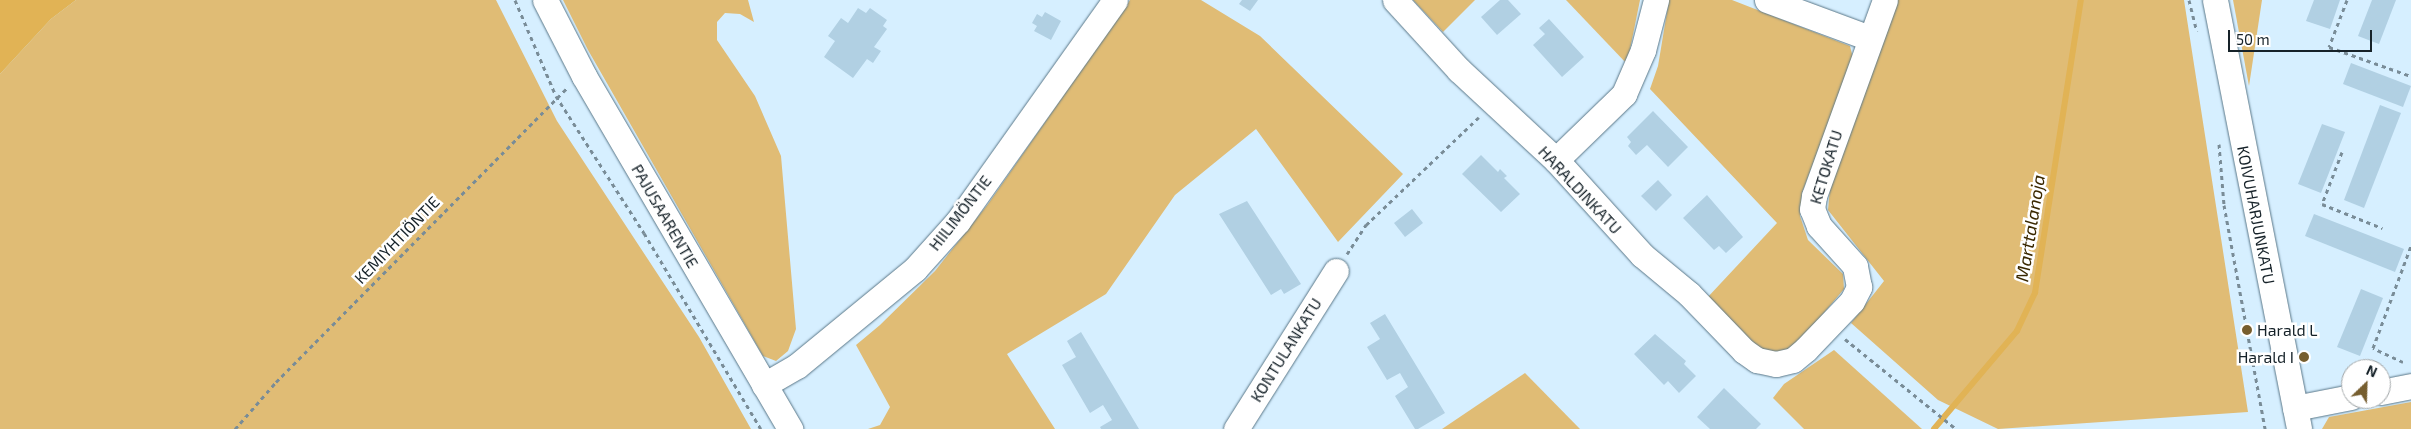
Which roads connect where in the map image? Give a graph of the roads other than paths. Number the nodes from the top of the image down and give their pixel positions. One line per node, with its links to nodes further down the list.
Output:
1 (545, 0): 12 (street, PAJUSAARENTIE)
2 (1115, 0): 12 (street, HIILIMÖNTIE)
3 (1395, 0): 9 (street, HARALDINKATU)
4 (1656, 0): 9 (street)
5 (1767, 0): 8 (street)
6 (1885, 0): 8 (street, KETOKATU)
7 (2215, 0): 16 (street, KOIVUHARJUNKATU)
8 (1870, 38): 11 (street, KETOKATU)
9 (1556, 160): 11 (street, HARALDINKATU)
10 (1336, 271): 18 (street, KONTULANKATU)
11 (1776, 364)
12 (764, 385): 17 (street, PAJUSAARENTIE)
13 (2411, 386): 14 (street)
14 (2391, 390)
15 (2341, 401): 16 (street)
16 (2297, 418)
17 (790, 429)
18 (1236, 429)

